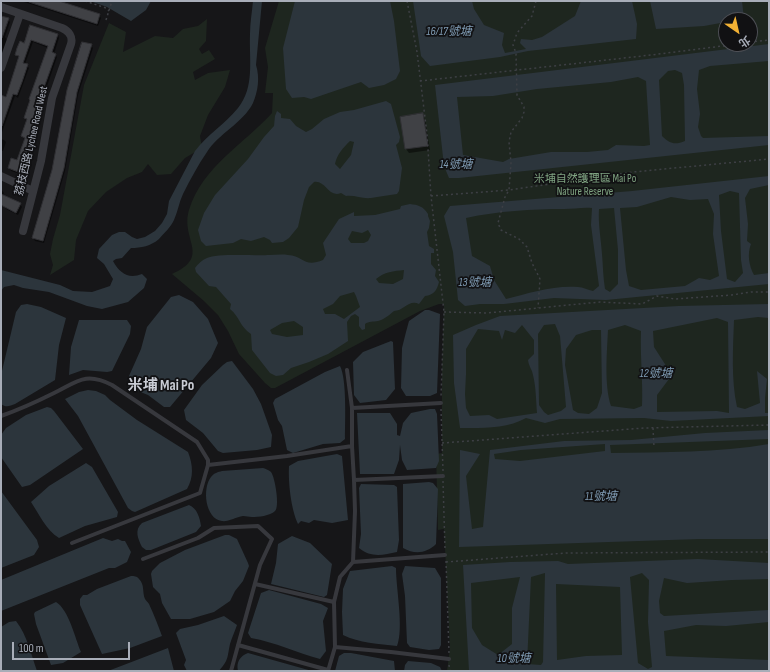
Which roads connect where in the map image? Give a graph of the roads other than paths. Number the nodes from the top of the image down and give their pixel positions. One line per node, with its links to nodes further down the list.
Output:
1 (1, 7): 2 (street)
2 (20, 14): 3 (street); 5 (street, 荔枝西路 Lychee Road West)
3 (1, 68)
4 (1, 176): 5 (street)
5 (32, 191): 6 (street, 荔枝西路 Lychee Road West)
6 (23, 231)
7 (347, 370): 9 (lane)
8 (441, 403): 9 (lane)
9 (352, 408): 11 (lane)
10 (1, 416): 12 (lane)
11 (352, 446): 12 (lane); 14 (lane)
12 (208, 465): 15 (lane)
13 (443, 476): 14 (lane)
14 (354, 480): 18 (lane)
15 (72, 543)
16 (445, 555): 18 (lane)
17 (143, 559): 19 (lane)
18 (353, 562): 20 (lane)
19 (255, 584): 20 (lane); 21 (lane)
20 (334, 602): 22 (lane)
21 (238, 645): 24 (lane); 25 (lane)
22 (335, 647): 23 (lane); 25 (lane)
23 (449, 659)
24 (229, 670)
25 (328, 671)

